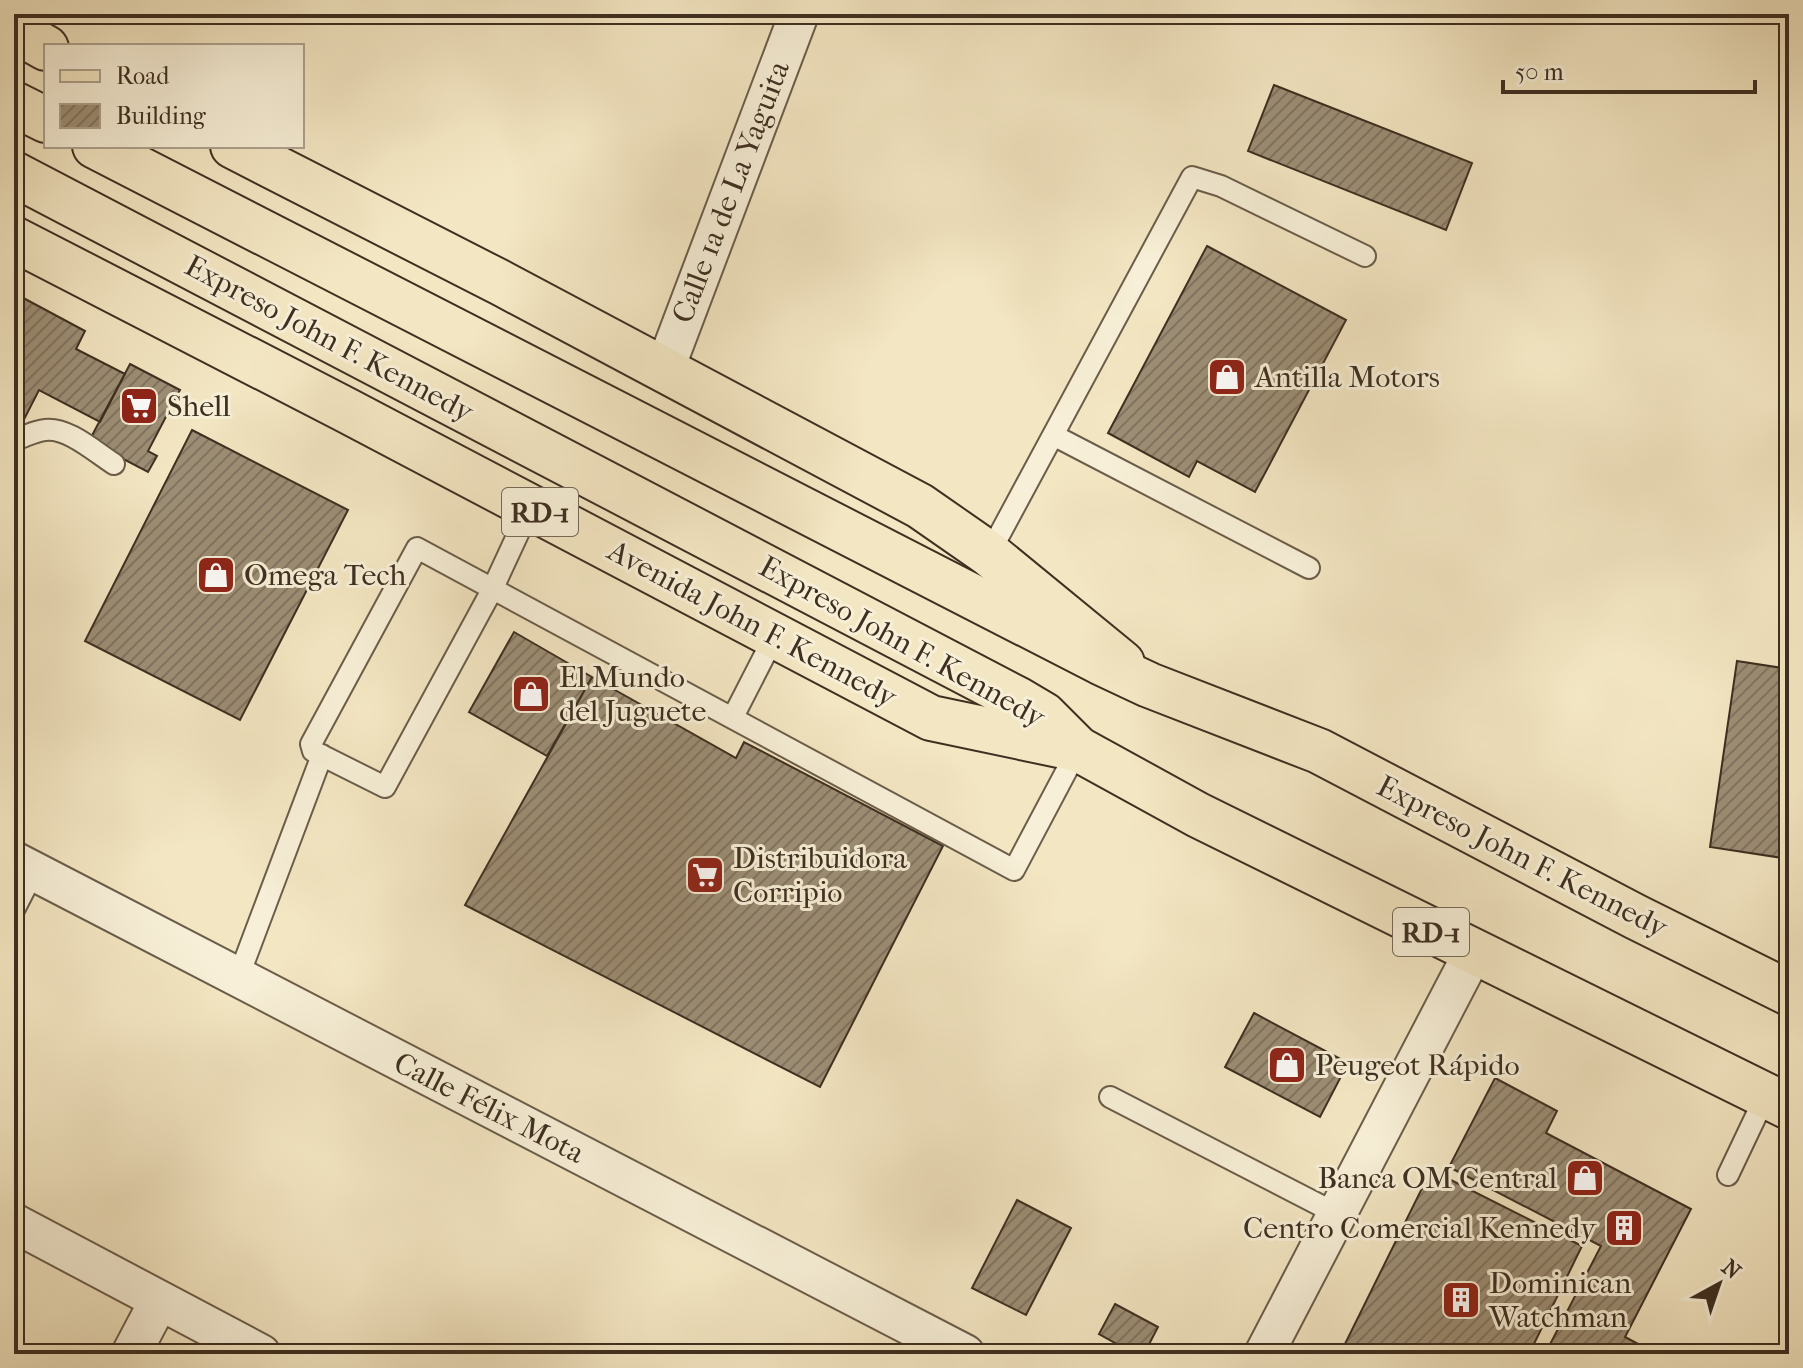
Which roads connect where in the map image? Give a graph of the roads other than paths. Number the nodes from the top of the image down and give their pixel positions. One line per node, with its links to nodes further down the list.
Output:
1 (799, 14): 11 (street, Calle 1a de La Yaguita)
2 (14, 30): 3 (main road)
3 (44, 47)
4 (14, 104): 5 (main road)
5 (44, 119)
6 (99, 148): 20 (main road, Expreso John F. Kennedy)
7 (237, 148): 11 (main road)
8 (14, 174): 22 (main road, Expreso John F. Kennedy / RD-1)
9 (14, 239): 15 (main road, Avenida John F. Kennedy / RD-1)
10 (1365, 256): 12 (lane)
11 (664, 371): 16 (main road)
12 (1053, 435): 16 (lane); 17 (lane)
13 (14, 440): 14 (lane)
14 (114, 464)
15 (530, 508): 18 (lane); 19 (main road, Avenida John F. Kennedy / RD-1)
16 (989, 554): 20 (main road)
17 (1309, 568)
18 (492, 590): 21 (lane); 23 (lane); 23 (lane)
19 (775, 635): 21 (lane); 22 (main road, Avenida John F. Kennedy / RD-1)
20 (1149, 685): 28 (main road, Expreso John F. Kennedy)
21 (733, 717): 22 (lane)
22 (1078, 749): 26 (main road, Expreso John F. Kennedy / RD-1)
23 (322, 755): 27 (lane)
24 (24, 866): 25 (lane); 27 (street, Calle Félix Mota)
25 (14, 910)
26 (1473, 953): 30 (main road, Expreso John F. Kennedy / RD-1); 32 (street)
27 (238, 978): 37 (street, Calle Félix Mota)
28 (1789, 993)
29 (1110, 1097): 32 (lane)
30 (1778, 1101): 31 (lane)
31 (1728, 1175)
32 (1337, 1214): 38 (street)
33 (14, 1223): 34 (street)
34 (159, 1301): 35 (street); 36 (street)
35 (131, 1354)
36 (261, 1354)
37 (965, 1354)
38 (1264, 1354)

